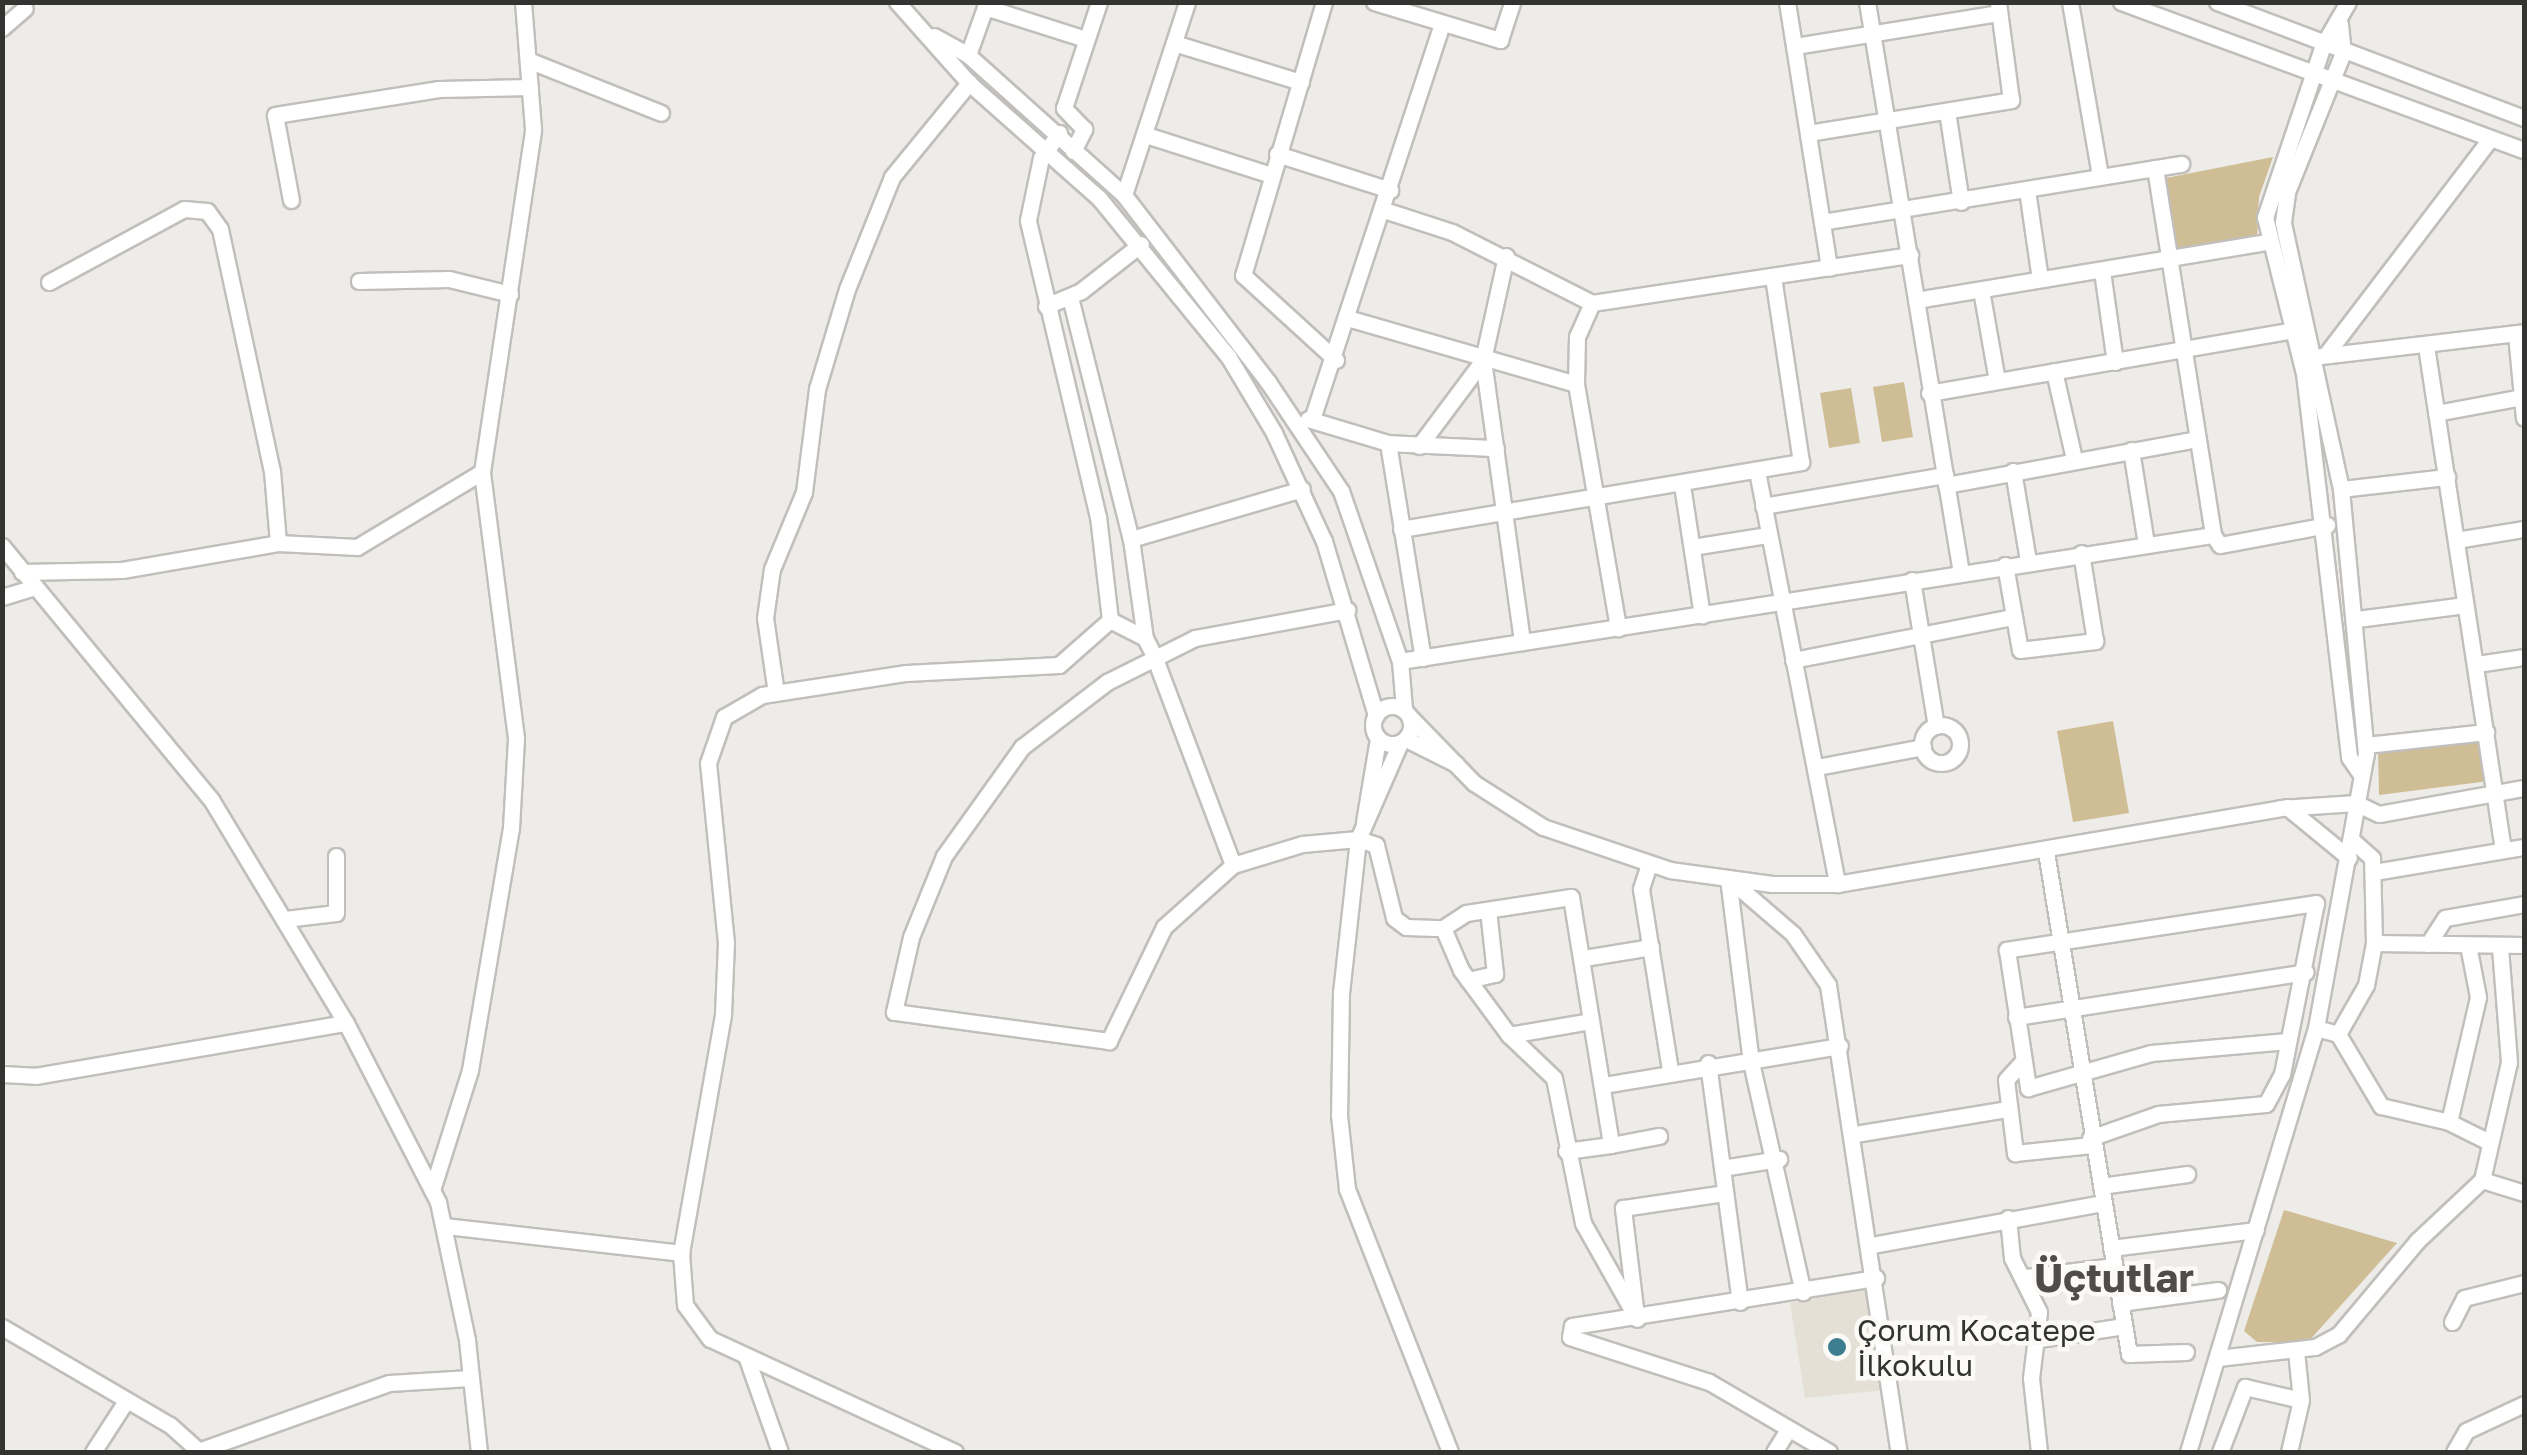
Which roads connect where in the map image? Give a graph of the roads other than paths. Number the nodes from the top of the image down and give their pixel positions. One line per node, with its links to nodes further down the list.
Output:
1 (523, 2): 30 (street)
2 (897, 2): 23 (street)
3 (1099, 2): 24 (street)
4 (1186, 2): 25 (street)
5 (1324, 2): 32 (street)
6 (1374, 2): 20 (street)
7 (1512, 2): 20 (street)
8 (1787, 2): 27 (street)
9 (1867, 2): 22 (street)
10 (1927, 2): 18 (street)
11 (2070, 2): 52 (street)
12 (2120, 2): 31 (street)
13 (2217, 2): 26 (street)
14 (2348, 2): 19 (street)
15 (23, 4): 21 (street)
16 (986, 5): 24 (street); 29 (street)
17 (1998, 8): 18 (street); 36 (street)
18 (1931, 22): 22 (street)
19 (2340, 23): 26 (street); 28 (street)
20 (1442, 24): 53 (street)
21 (2, 28)
22 (1871, 31): 27 (street); 39 (street)
23 (926, 32): 29 (street); 33 (street)
24 (1085, 39): 44 (street)
25 (1174, 43): 32 (street); 42 (street)
26 (2323, 45): 28 (street); 31 (street)
27 (1795, 46): 41 (street)
28 (2343, 53): 34 (street); 38 (street)
29 (968, 55): 40 (street)
30 (528, 60): 35 (street); 37 (street)
31 (2310, 78): 34 (street); 61 (street)
32 (1301, 82): 47 (street)
33 (968, 83): 45 (street); 149 (street)
34 (2330, 84): 43 (street); 83 (street)
35 (530, 86): 56 (street); 73 (street)
36 (1947, 111): 39 (street); 57 (street)
37 (661, 113)
38 (2524, 118)
39 (1885, 124): 41 (street); 59 (street)
40 (1060, 133): 44 (street); 45 (street)
41 (1808, 134): 60 (street)
42 (1146, 135): 51 (street); 55 (street)
43 (2490, 139): 46 (street); 83 (street)
44 (1076, 148): 48 (street); 55 (street)
45 (1045, 150): 48 (street); 77 (street)
46 (2524, 150)
47 (1277, 154): 51 (street); 53 (street)
48 (1060, 163): 62 (street)
49 (2181, 164): 50 (street)
50 (2156, 168): 52 (street); 65 (street)
51 (1271, 175): 84 (street)
52 (2100, 176): 54 (street)
53 (1390, 190): 58 (street)
54 (2027, 190): 57 (street); 70 (street)
55 (1124, 195): 95 (street)
56 (291, 200)
57 (1961, 202): 59 (street)
58 (1384, 210): 64 (street); 78 (street)
59 (1903, 210): 60 (street); 63 (street)
60 (1822, 222): 66 (street)
61 (2267, 242): 65 (street); 79 (street)
62 (1141, 244): 74 (street); 108 (street)
63 (1910, 255): 66 (street); 75 (street)
64 (1506, 256): 76 (street); 85 (street)
65 (2169, 261): 67 (street); 82 (street)
66 (1829, 268): 68 (street)
67 (2102, 271): 70 (street); 86 (street)
68 (1773, 276): 76 (street); 102 (street)
69 (359, 280): 73 (street)
70 (2040, 280): 72 (street)
71 (49, 282): 120 (street)
72 (1981, 290): 75 (street); 88 (street)
73 (510, 294): 104 (street)
74 (1070, 297): 77 (street); 118 (street)
75 (1916, 300): 90 (street)
76 (1592, 304): 89 (street)
77 (1046, 306): 138 (street)
78 (1351, 319): 84 (street); 85 (street)
79 (2292, 330): 82 (street); 113 (street)
80 (2520, 333): 81 (street); 91 (street)
81 (2426, 346): 83 (street); 92 (street)
82 (2182, 352): 86 (street); 96 (street)
83 (2322, 355): 109 (street)
84 (1336, 360): 93 (street)
85 (1483, 360): 89 (street); 98 (street); 99 (street)
86 (2115, 362): 87 (street)
87 (2054, 371): 88 (street); 101 (street)
88 (1997, 381): 90 (street)
89 (1576, 384): 110 (street)
90 (1929, 393): 106 (street)
91 (2522, 397): 92 (street); 94 (street)
92 (2436, 413): 105 (street)
93 (1313, 416): 95 (street); 97 (street)
94 (2524, 418)
95 (1295, 426): 147 (street)
96 (2196, 439): 100 (street); 117 (street)
97 (1388, 442): 98 (street); 114 (street)
98 (1419, 446): 99 (street)
99 (1496, 448): 112 (street)
100 (2131, 450): 101 (street); 121 (street)
101 (2074, 460): 103 (street)
102 (1757, 471): 107 (street); 111 (street)
103 (2014, 471): 106 (street); 125 (street)
104 (482, 472): 120 (street); 221 (street)
105 (2447, 477): 109 (street); 119 (street)
106 (1945, 480): 111 (street); 128 (street)
107 (1682, 485): 110 (street); 123 (street)
108 (1302, 489): 118 (street); 134 (street)
109 (2341, 490): 137 (street)
110 (1596, 498): 112 (street); 139 (street)
111 (1763, 506): 116 (street)
112 (1505, 511): 114 (street); 142 (street)
113 (2327, 525): 117 (street); 160 (street)
114 (1401, 529): 145 (street)
115 (2524, 529): 119 (street)
116 (1768, 534): 123 (street); 132 (street)
117 (2213, 535): 121 (street)
118 (1131, 539): 141 (street)
119 (2456, 540): 133 (street)
120 (278, 543): 127 (street)
121 (2146, 544): 124 (street)
122 (2, 546): 127 (street)
123 (1692, 547): 135 (street)
124 (2081, 553): 125 (street); 136 (street)
125 (2028, 561): 126 (street)
126 (2005, 565): 128 (street); 136 (street)
127 (22, 572): 130 (street)
128 (1960, 573): 129 (street)
129 (1912, 580): 132 (street); 140 (street)
130 (34, 587): 131 (street); 179 (street)
131 (2, 597)
132 (1780, 602): 135 (street); 146 (street)
133 (2465, 605): 137 (street); 148 (street)
134 (1347, 610): 143 (street); 151 (street)
135 (1702, 615): 139 (street)
136 (2013, 617): 140 (street)
137 (2357, 619): 156 (street)
138 (1110, 620): 141 (street); 149 (street)
139 (1618, 628): 142 (street)
140 (1920, 635): 146 (street); 152 (street)
141 (1145, 638): 143 (street)
142 (1522, 642): 145 (street)
143 (1154, 656): 173 (street); 173 (street)
144 (2524, 657): 148 (street)
145 (1423, 658): 147 (street)
146 (1793, 660): 159 (street)
147 (1400, 661): 150 (street)
148 (2477, 664): 153 (street)
149 (776, 693): 230 (street)
150 (1407, 712): 151 (street); 155 (street); 158 (street)
151 (1376, 715): 154 (street)
152 (1936, 726): 157 (street); 157 (street)
153 (2486, 732): 156 (street); 162 (street)
154 (1378, 738): 155 (street); 165 (street)
155 (1403, 741): 158 (street); 165 (street)
156 (2366, 745): 160 (street)
157 (1923, 747): 159 (street)
158 (1456, 764): 172 (street)
159 (1817, 767): 176 (street)
160 (2359, 772): 163 (street)
161 (2524, 788): 162 (street)
162 (2498, 791): 163 (street); 168 (street)
163 (2356, 803): 164 (street); 166 (street)
164 (2287, 807): 169 (street); 171 (street)
165 (1361, 831): 173 (street); 180 (street); 258 (street)
166 (2351, 839): 171 (street); 174 (street)
167 (2524, 847): 168 (street)
168 (2503, 850): 174 (street)
169 (2046, 852): 176 (street); 181 (street)
170 (336, 856): 179 (street)
171 (2349, 858): 195 (street)
172 (1649, 864): 175 (street); 187 (street)
173 (1233, 865)
174 (2374, 872): 182 (street)
175 (1728, 878): 176 (street); 199 (street); 200 (street)
176 (1837, 884)
177 (2524, 904): 183 (street)
178 (1488, 910): 180 (street); 188 (street); 190 (street)
179 (285, 918): 194 (street)
180 (1443, 928): 190 (street)
181 (2064, 940): 189 (street); 191 (street); 192 (street)
182 (2374, 943): 183 (street); 196 (street)
183 (2428, 944): 184 (street)
184 (2468, 945): 186 (street); 210 (street)
185 (2524, 945): 186 (street)
186 (2500, 947): 214 (street)
187 (1651, 948): 188 (street); 203 (street)
188 (1584, 958): 193 (street)
189 (2306, 972): 191 (street); 198 (street)
190 (1468, 980): 197 (street)
191 (2075, 1007): 192 (street); 204 (street)
192 (2016, 1016): 201 (street)
193 (1590, 1021): 197 (street); 208 (street)
194 (346, 1023): 205 (street); 221 (street)
195 (2316, 1028): 196 (street); 207 (street)
196 (2338, 1034): 210 (street)
197 (1509, 1035): 216 (street)
198 (2288, 1042): 204 (street); 206 (street)
199 (1840, 1046): 200 (street); 211 (street)
200 (1751, 1062): 202 (street); 217 (street)
201 (2023, 1062): 204 (street); 209 (street)
202 (1708, 1063): 203 (street); 218 (street)
203 (1670, 1070): 208 (street)
204 (2080, 1072): 213 (street)
205 (2, 1074)
206 (2282, 1074): 207 (street); 213 (street)
207 (2301, 1080): 227 (street)
208 (1604, 1084): 215 (street)
209 (2008, 1109): 211 (street); 213 (street)
210 (2449, 1122): 214 (street)
211 (1856, 1134): 228 (street)
212 (1658, 1136): 215 (street)
213 (2091, 1141): 224 (street)
214 (2488, 1142): 220 (street)
215 (1611, 1145): 216 (street)
216 (1566, 1151): 239 (street)
217 (1779, 1159): 218 (street); 236 (street)
218 (1722, 1168): 223 (street)
219 (2187, 1174): 224 (street)
220 (2482, 1180): 222 (street); 244 (street)
221 (432, 1190): 226 (street)
222 (2524, 1191)
223 (1725, 1193): 237 (street); 239 (street)
224 (2102, 1194): 225 (street); 229 (street)
225 (2008, 1218): 228 (street); 233 (street)
226 (444, 1226): 230 (street); 248 (street)
227 (2256, 1230): 229 (street); 247 (street)
228 (1872, 1245): 232 (street)
229 (2111, 1248): 231 (street)
230 (681, 1253): 246 (street)
231 (2114, 1266): 233 (street); 238 (street)
232 (1876, 1278): 236 (street); 261 (street)
233 (2026, 1278): 243 (street)
234 (2524, 1283): 240 (street)
235 (2218, 1290): 238 (street)
236 (1803, 1292): 237 (street)
237 (1740, 1302): 239 (street)
238 (2120, 1303): 241 (street)
239 (1637, 1319): 252 (street)
240 (2452, 1322)
241 (2124, 1326): 243 (street); 245 (street)
242 (2, 1327): 250 (street)
243 (2039, 1339): 262 (street)
244 (2296, 1351): 247 (street); 249 (street)
245 (2186, 1352)
246 (746, 1356): 256 (street); 257 (street)
247 (2218, 1358): 263 (street)
248 (470, 1378): 254 (street); 255 (street)
249 (2301, 1400): 264 (street); 265 (street)
250 (126, 1401): 253 (street); 254 (street)
251 (2524, 1404): 266 (street)
252 (1788, 1430): 259 (street); 260 (street)
253 (92, 1452)
254 (199, 1452)
255 (480, 1452)
256 (780, 1452)
257 (955, 1452)
258 (1450, 1452)
259 (1774, 1452)
260 (1829, 1452)
261 (1899, 1452)
262 (2039, 1452)
263 (2188, 1452)
264 (2220, 1452)
265 (2289, 1452)
266 (2454, 1452)

